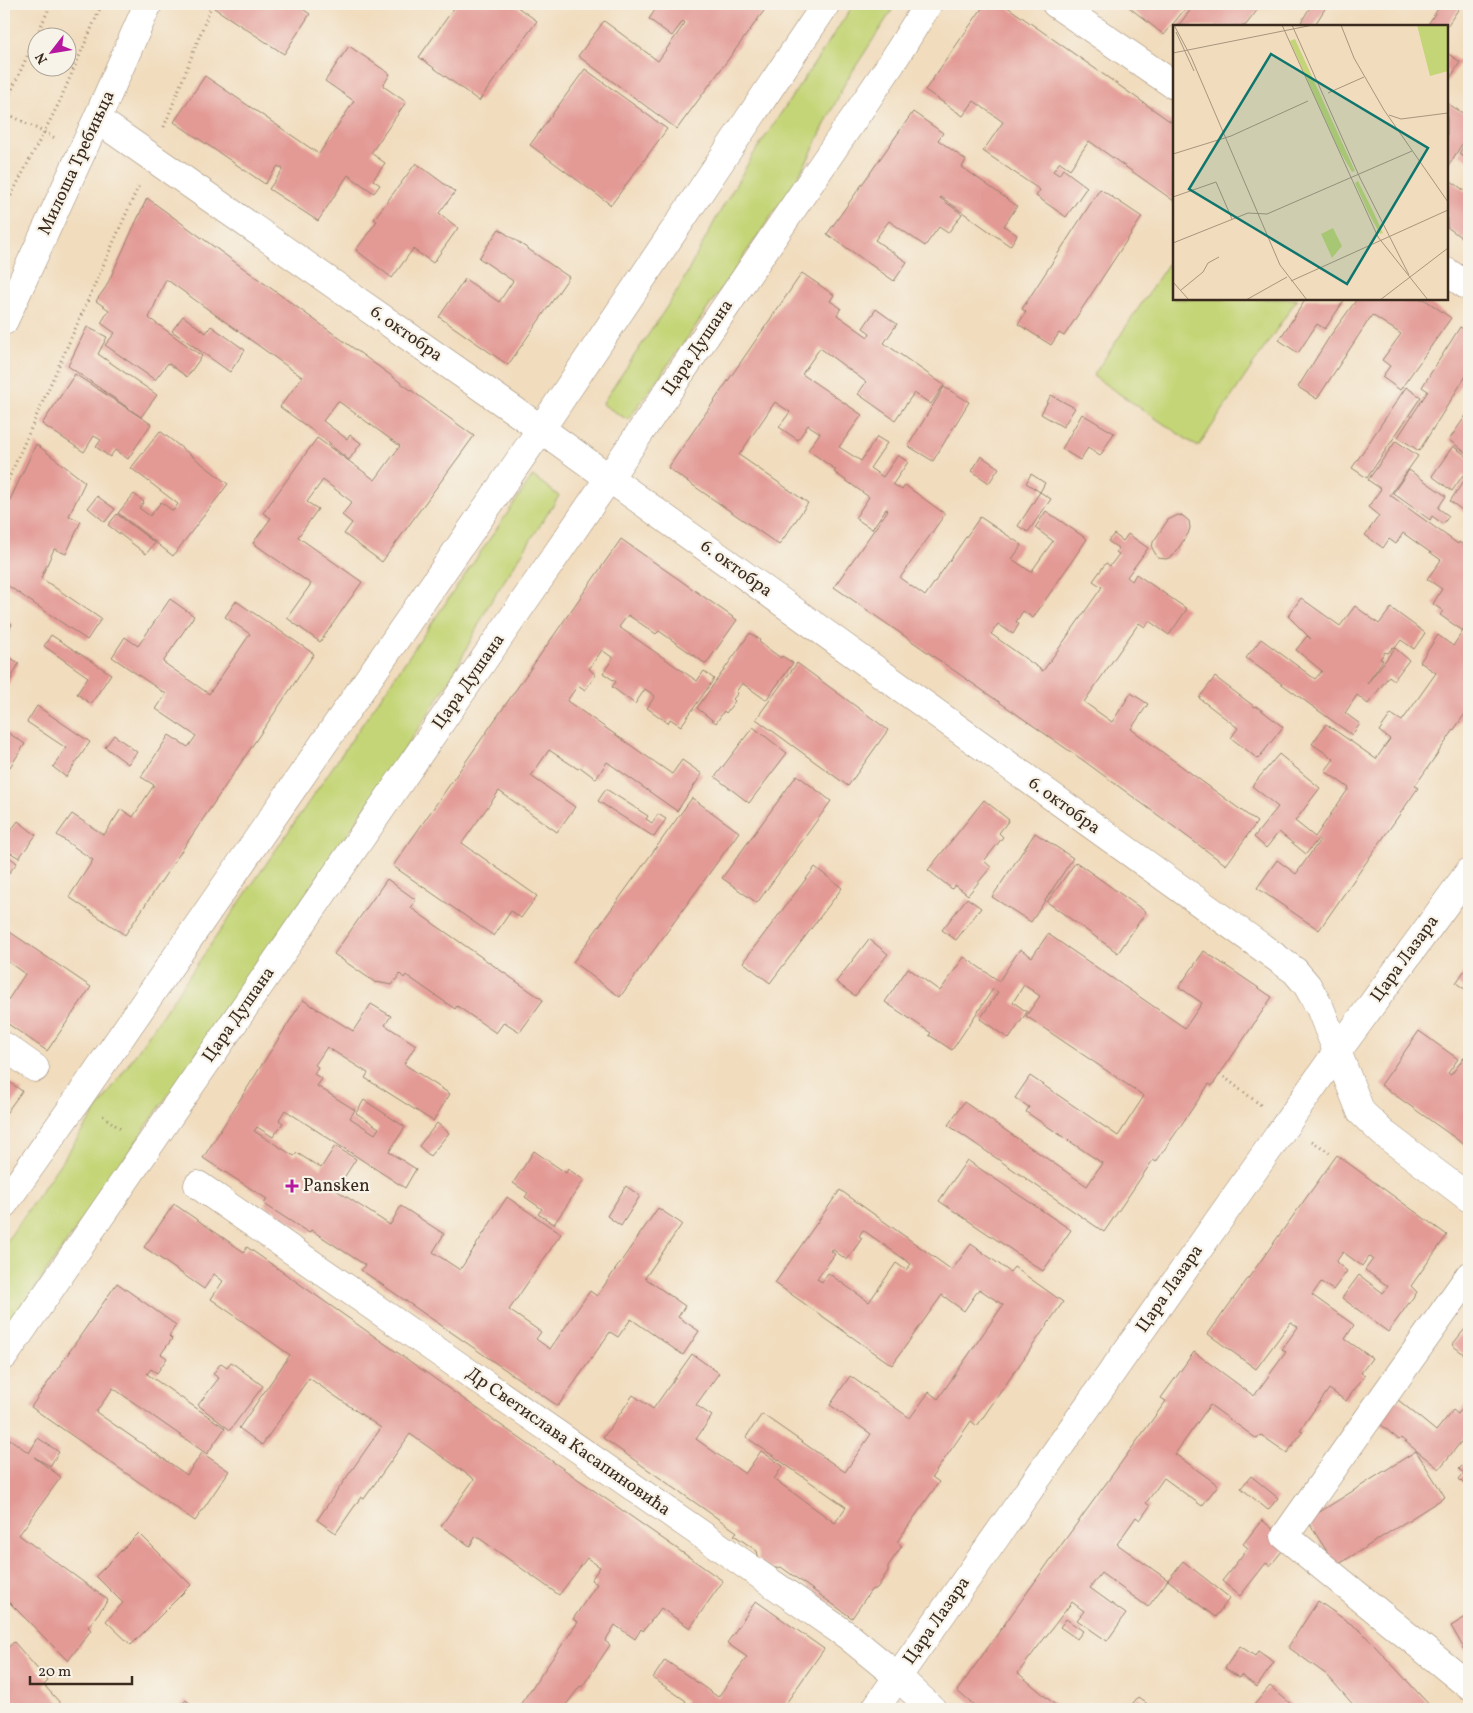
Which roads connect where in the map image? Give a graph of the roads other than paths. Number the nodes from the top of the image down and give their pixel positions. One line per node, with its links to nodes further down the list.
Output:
1 (148, 4): 6 (street, Милоша Требињца)
2 (826, 4): 10 (street)
3 (928, 4): 11 (street, Цара Душана)
4 (1056, 4): 5 (street)
5 (1173, 84)
6 (97, 119): 9 (street, Милоша Требињца); 10 (street, 6. октобра)
7 (1448, 273): 8 (street)
8 (1469, 287)
9 (4, 321)
10 (541, 429): 11 (street, 6. октобра); 18 (street)
11 (609, 478): 14 (street, 6. октобра); 20 (street, Цара Душана)
12 (1469, 872): 14 (street, Цара Лазара)
13 (4, 1046): 15 (street)
14 (1337, 1052): 17 (street, 6. октобра); 21 (street, Цара Лазара)
15 (35, 1068)
16 (198, 1185): 21 (street, Др Светислава Касапиновића)
17 (1469, 1198)
18 (4, 1204)
19 (1469, 1276): 22 (street)
20 (4, 1356)
21 (898, 1677): 23 (street, Цара Лазара); 24 (street, Др Светислава Касапиновића)
22 (1469, 1686)
23 (875, 1709)
24 (932, 1709)

